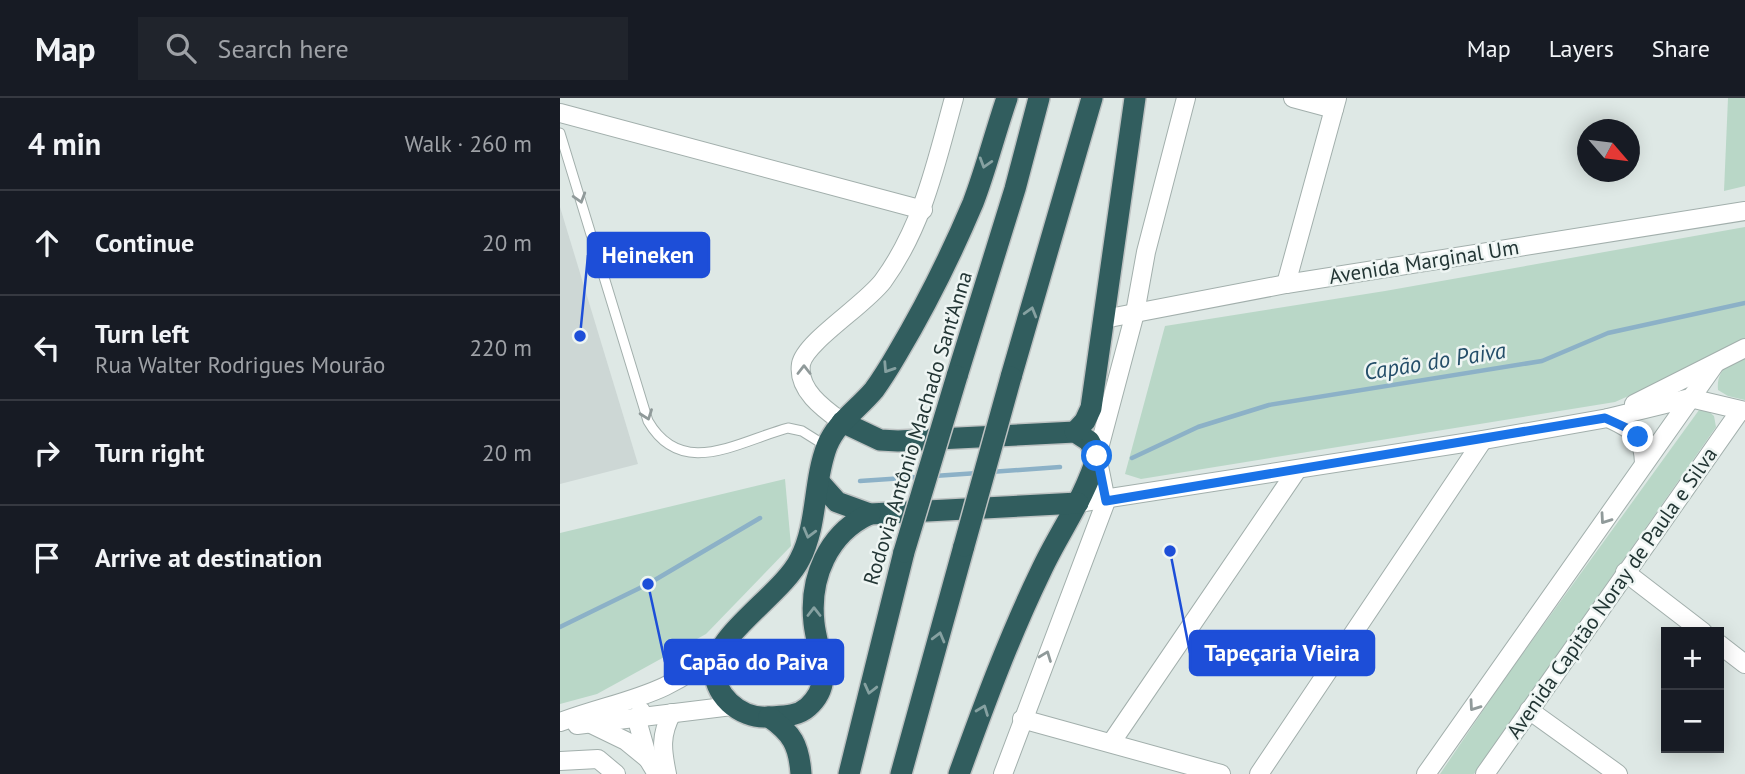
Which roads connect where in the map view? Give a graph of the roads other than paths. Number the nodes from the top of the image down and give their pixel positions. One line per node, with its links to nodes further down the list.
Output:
1 (954, 98): 11 (street)
2 (1007, 98): 21 (highway, one-way to 21)
3 (1039, 98): 52 (highway, Rodovia Antônio Machado Sant'Anna, one-way to 52, bridge)
4 (1092, 98): 53 (highway, one-way to 4, bridge)
5 (1135, 98): 15 (highway)
6 (1186, 98): 14 (street)
7 (1293, 98): 8 (street)
8 (1335, 104): 13 (street)
9 (560, 113): 11 (street)
10 (560, 133): 24 (lane, one-way to 24)
11 (923, 210): 21 (street, one-way to 11)
12 (1745, 211): 13 (street, Avenida Marginal Um)
13 (1286, 284): 14 (street, Avenida Marginal Um)
14 (1135, 313): 15 (street, Avenida Marginal Um); 25 (street)
15 (1104, 319): 22 (highway)
16 (1745, 348): 17 (street)
17 (1715, 364): 18 (street); 20 (street)
18 (1690, 398): 19 (street); 20 (street); 26 (street)
19 (1743, 411): 32 (street, Avenida Capitão Noray de Paula e Silva)
20 (1607, 418): 23 (street); 26 (street)
21 (842, 422): 22 (highway); 24 (highway)
22 (1075, 432): 25 (highway)
23 (1483, 440): 27 (street); 57 (street)
24 (827, 446): 28 (highway)
25 (1097, 456): 29 (street); 30 (highway)
26 (1644, 463): 58 (street, one-way to 58)
27 (1297, 470): 29 (street); 46 (street)
28 (820, 483): 31 (highway); 34 (highway, one-way to 34)
29 (1106, 501): 30 (street); 42 (street, one-way to 29)
30 (1078, 503): 31 (highway); 54 (highway, one-way to 30)
31 (870, 514): 41 (highway, one-way to 31)
32 (1625, 572): 33 (street); 39 (street, Avenida Capitão Noray de Paula e Silva)
33 (1696, 627)
34 (722, 646): 37 (street); 38 (highway)
35 (1724, 648): 36 (street)
36 (1745, 664)
37 (656, 692): 43 (street); 44 (street)
38 (732, 706): 40 (street); 41 (highway)
39 (1529, 710): 59 (street, Avenida Capitão Noray de Paula e Silva); 60 (street)
40 (672, 713): 43 (street); 50 (street)
41 (769, 717): 51 (highway)
42 (1022, 719): 46 (street); 55 (street)
43 (637, 720): 45 (street); 48 (street)
44 (560, 724): 45 (street)
45 (593, 725): 48 (street)
46 (1111, 743): 56 (street)
47 (560, 761): 49 (street)
48 (653, 767)
49 (616, 774)
50 (667, 774)
51 (801, 774)
52 (849, 774)
53 (901, 774)
54 (960, 774)
55 (1003, 774)
56 (1221, 774)
57 (1259, 774)
58 (1426, 774)
59 (1485, 774)
60 (1618, 774)

